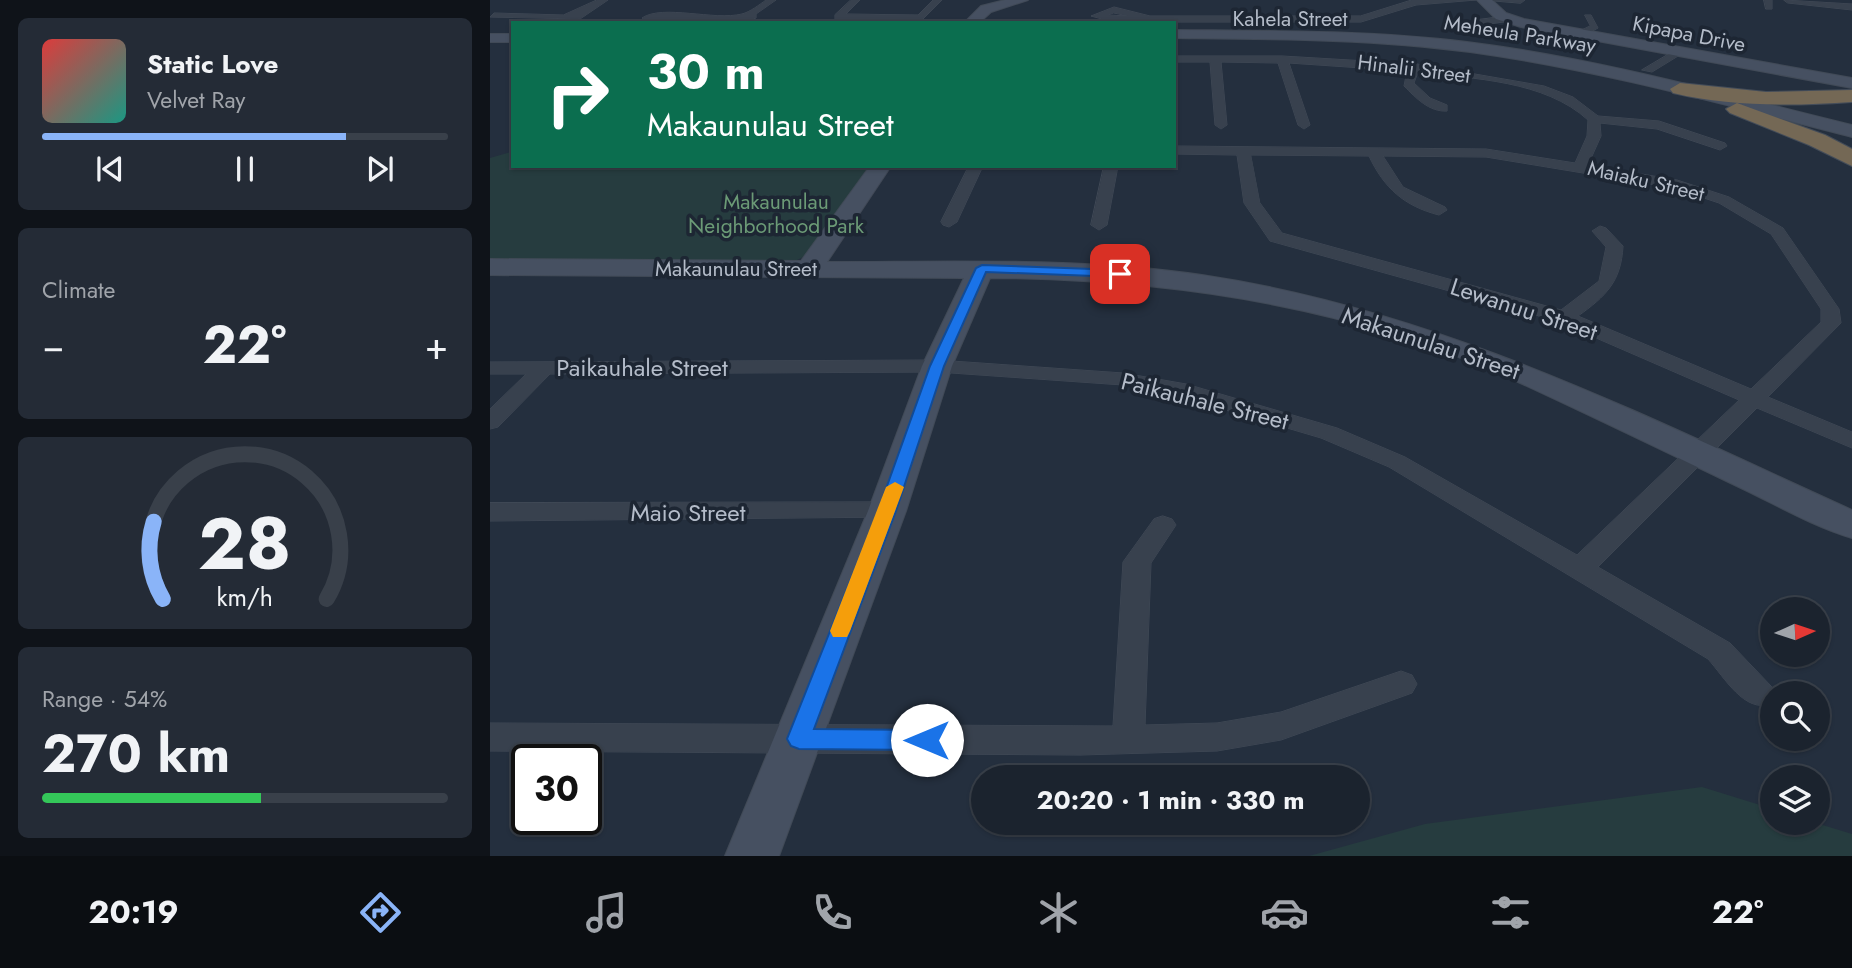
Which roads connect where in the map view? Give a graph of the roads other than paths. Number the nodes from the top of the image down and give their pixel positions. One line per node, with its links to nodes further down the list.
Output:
1 (604, 0): 15 (street)
2 (772, 0): 12 (street)
3 (856, 0): 4 (street)
4 (938, 0)
5 (1022, 0): 21 (street); 22 (street)
6 (1428, 0): 7 (street, Kahela Street); 19 (street, Kahela Street)
7 (1472, 0)
8 (1486, 0): 9 (street); 20 (street, Kipapa Drive)
9 (1521, 0)
10 (1788, 0): 13 (street)
11 (513, 5): 16 (street)
12 (678, 5)
13 (1852, 7)
14 (1301, 9): 19 (street)
15 (574, 15): 16 (street)
16 (491, 16)
17 (1588, 17): 27 (street)
18 (1147, 19): 19 (street, Kahela Street)
19 (1306, 19)
20 (1508, 19): 23 (street); 27 (street, Kipapa Drive)
21 (973, 21)
22 (989, 21)
23 (1467, 28)
24 (490, 32): 25 (street)
25 (511, 32)
26 (1176, 34): 39 (street, Meheula Parkway)
27 (1582, 35): 31 (street); 32 (street, Kipapa Drive)
28 (490, 38): 29 (street)
29 (511, 38)
30 (1176, 40): 42 (street, Meheula Parkway)
31 (1556, 46)
32 (1678, 53): 37 (street); 38 (street, Kipapa Drive)
33 (1176, 59): 34 (street, Hinalii Street)
34 (1215, 59): 35 (street, Hinalii Street); 44 (street)
35 (1282, 59): 36 (street, Hinalii Street); 45 (street)
36 (1417, 67): 41 (street); 43 (street, Hinalii Street)
37 (1648, 70)
38 (1852, 83)
39 (1680, 89): 40 (highway); 46 (street, Meheula Parkway)
40 (1852, 98): 46 (highway)
41 (1444, 108)
42 (1737, 109): 46 (street, Meheula Parkway); 51 (highway)
43 (1594, 119): 47 (street); 52 (street)
44 (1221, 125)
45 (1304, 125)
46 (1837, 131)
47 (1720, 146)
48 (1176, 150): 49 (street, Maiaku Street)
49 (1242, 150): 50 (street, Maiaku Street); 63 (street, Lewanuu Street)
50 (1374, 151): 52 (street, Maiaku Street); 56 (street)
51 (1852, 159)
52 (1581, 166): 67 (street, Maiaku Street)
53 (880, 168): 62 (street)
54 (975, 168): 57 (street)
55 (1111, 168): 58 (street)
56 (1439, 211)
57 (949, 222)
58 (1099, 225)
59 (1601, 231): 63 (street)
60 (490, 267): 62 (street, Makaunulau Street)
61 (982, 268): 62 (street, Makaunulau Street); 64 (street); 70 (street, Makaunulau Street)
62 (809, 269)
63 (1564, 317): 67 (street, Lewanuu Street)
64 (937, 366): 66 (street, Paikauhale Street); 71 (street); 75 (street, Paikauhale Street)
65 (490, 368): 66 (street, Paikauhale Street)
66 (544, 368): 68 (street)
67 (1754, 399): 69 (street, Lewanuu Street); 70 (street, Maiaku Street)
68 (490, 422)
69 (1852, 441)
70 (1698, 454): 73 (street, Makaunulau Street); 75 (street, Maiaku Street)
71 (887, 511): 72 (street, Maio Street); 79 (street)
72 (490, 512)
73 (1852, 525)
74 (1163, 526): 80 (street)
75 (1581, 568): 77 (street, Paikauhale Street)
76 (1401, 684): 80 (street)
77 (1760, 695)
78 (490, 737): 79 (street)
79 (799, 739): 80 (street); 81 (street)
80 (1128, 740)
81 (752, 856)

